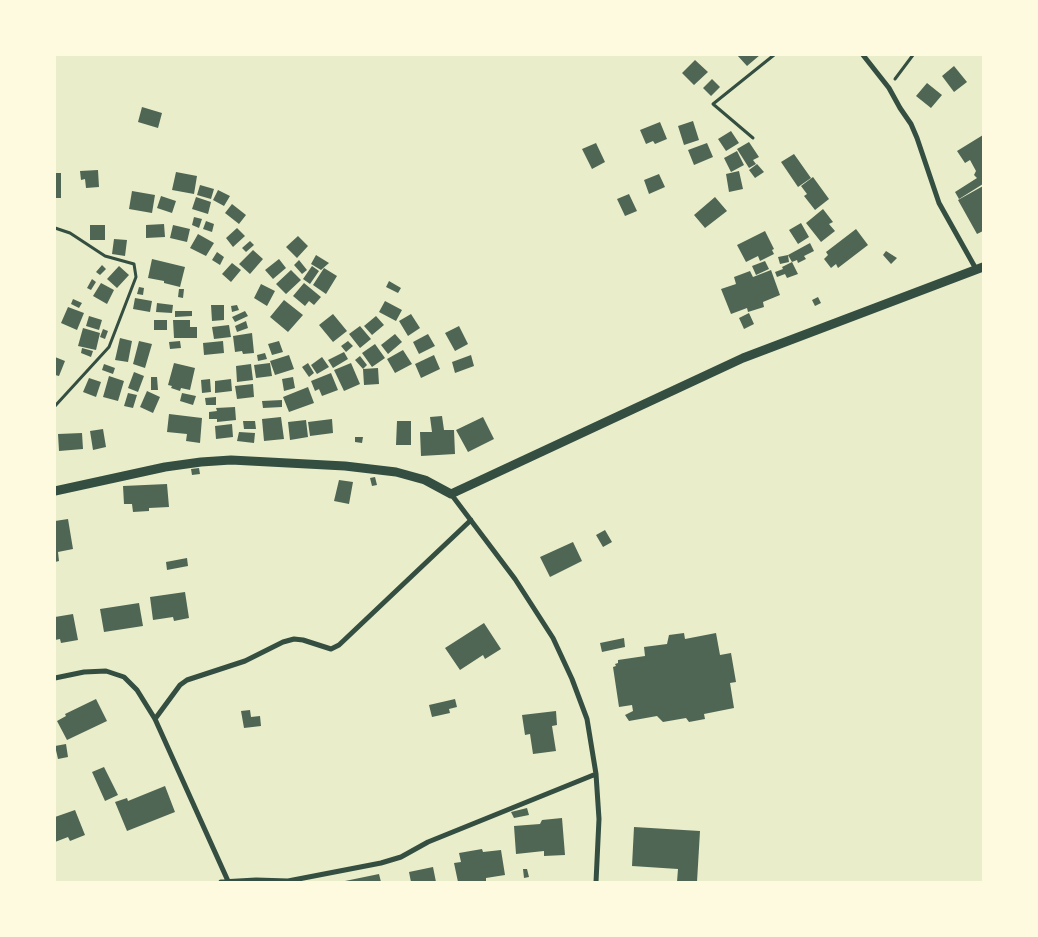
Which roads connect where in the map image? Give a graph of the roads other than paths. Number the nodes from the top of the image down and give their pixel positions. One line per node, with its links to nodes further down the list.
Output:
1 (863, 55): 2 (street)
2 (979, 268): 4 (street)
3 (55, 491): 4 (street)
4 (451, 494): 5 (street)
5 (471, 520): 7 (street); 8 (street)
6 (55, 678): 7 (street)
7 (155, 719): 9 (street)
8 (596, 774): 10 (street); 12 (street)
9 (228, 881): 10 (street); 11 (street)
10 (289, 881)
11 (221, 882)
12 (596, 882)

